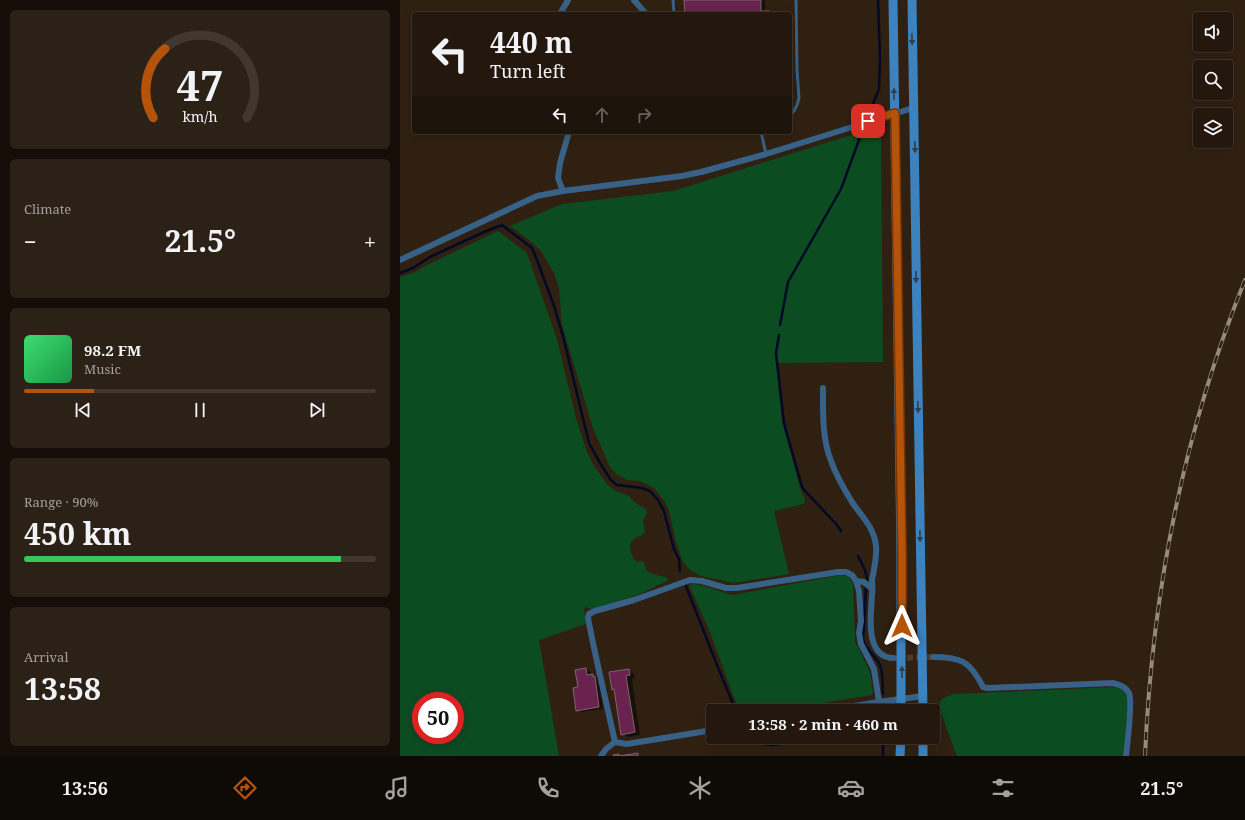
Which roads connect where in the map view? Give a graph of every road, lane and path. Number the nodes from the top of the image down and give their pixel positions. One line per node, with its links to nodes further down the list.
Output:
1 (568, 0): 7 (street)
2 (634, 0): 8 (street)
3 (673, 0): 9 (lane)
4 (796, 0): 11 (lane)
5 (893, 0): 12 (main road, one-way to 5)
6 (912, 0): 10 (main road, one-way to 10)
7 (561, 12)
8 (644, 12)
9 (674, 12)
10 (913, 108): 12 (street); 23 (main road, one-way to 23)
11 (792, 113)
12 (895, 113): 15 (street); 24 (main road, one-way to 12)
13 (568, 134): 16 (street)
14 (761, 134): 15 (lane)
15 (766, 154): 16 (street)
16 (563, 191): 17 (street)
17 (400, 260)
18 (823, 388): 20 (street)
19 (856, 581): 20 (street); 25 (street); 30 (street)
20 (872, 589): 22 (street)
21 (933, 657): 36 (street)
22 (894, 658)
23 (923, 696): 24 (street); 28 (main road)
24 (902, 698): 25 (street); 27 (main road)
25 (879, 702): 26 (street)
26 (867, 704)
27 (902, 704)
28 (923, 704)
29 (706, 731): 30 (street)
30 (615, 742): 33 (street)
31 (900, 744): 34 (main road)
32 (923, 744): 35 (main road)
33 (601, 756)
34 (900, 756)
35 (923, 756)
36 (1126, 756)

